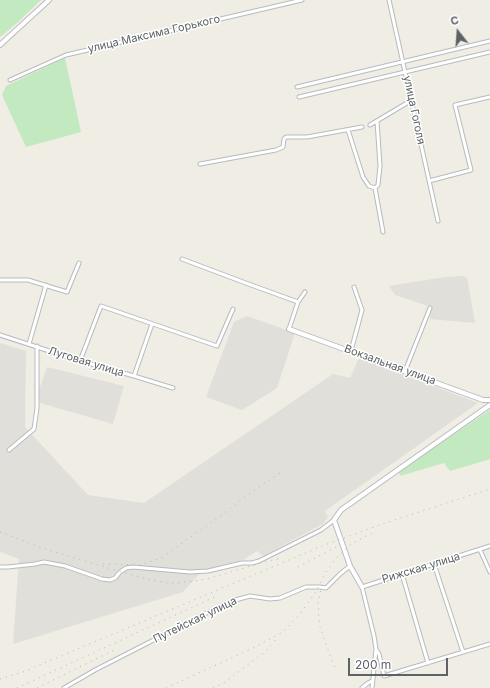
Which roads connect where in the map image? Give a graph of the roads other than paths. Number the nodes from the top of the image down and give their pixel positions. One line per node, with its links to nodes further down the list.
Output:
1 (49, 0): 5 (street)
2 (302, 0): 9 (street, улица Максима Горького)
3 (389, 0): 7 (street, улица Гоголя)
4 (490, 42): 7 (street)
5 (0, 45)
6 (490, 52): 8 (street)
7 (403, 62): 8 (street, улица Гоголя); 10 (street)
8 (406, 72): 11 (street); 13 (street, улица Гоголя)
9 (10, 80)
10 (297, 87)
11 (299, 97)
12 (490, 97): 19 (street)
13 (412, 100): 14 (street); 19 (street, улица Гоголя)
14 (377, 121): 15 (street); 20 (street)
15 (370, 125)
16 (362, 127): 17 (street)
17 (348, 130): 18 (street); 20 (street)
18 (200, 164)
19 (429, 180): 21 (street, улица Гоголя)
20 (375, 188): 22 (street)
21 (438, 221)
22 (383, 232)
23 (182, 259): 29 (street)
24 (79, 263): 26 (street)
25 (0, 280): 26 (street)
26 (46, 285): 35 (street)
27 (354, 288): 37 (street)
28 (305, 292): 29 (street)
29 (298, 302): 33 (street)
30 (430, 308): 39 (street)
31 (233, 309): 32 (street)
32 (152, 324): 38 (street); 40 (street)
33 (289, 329): 37 (street, Вокзальная улица)
34 (0, 335): 35 (street, Луговая улица)
35 (29, 344): 36 (street, Луговая улица)
36 (37, 346): 38 (street, Луговая улица); 44 (street)
37 (351, 351): 39 (street, Вокзальная улица)
38 (80, 361): 40 (street, Луговая улица)
39 (405, 371): 42 (street, Вокзальная улица)
40 (134, 376): 41 (street, Луговая улица)
41 (173, 388)
42 (490, 400)
43 (490, 404): 45 (street)
44 (8, 450)
45 (334, 520): 49 (street); 50 (street)
46 (490, 546): 47 (street, Рижская улица)
47 (480, 550): 48 (street, Рижская улица); 51 (street)
48 (434, 564): 52 (street, Рижская улица); 56 (street)
49 (350, 566): 53 (street); 59 (street, Путейская улица)
50 (0, 567)
51 (490, 572)
52 (402, 574): 53 (street, Рижская улица); 57 (street)
53 (362, 587): 55 (street)
54 (490, 644): 56 (street)
55 (376, 649): 57 (street); 58 (street)
56 (463, 652): 57 (street)
57 (428, 663)
58 (372, 681): 60 (street); 61 (street)
59 (64, 688)
60 (362, 688)
61 (372, 688)

